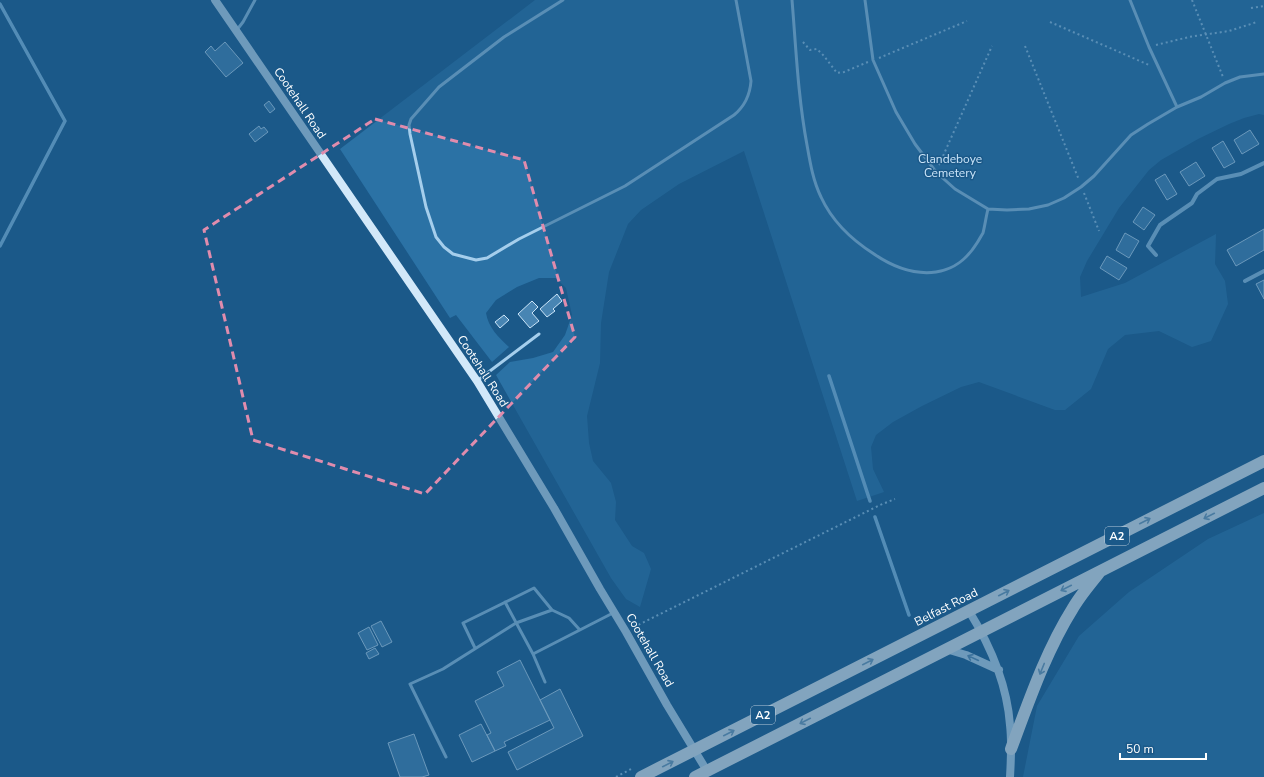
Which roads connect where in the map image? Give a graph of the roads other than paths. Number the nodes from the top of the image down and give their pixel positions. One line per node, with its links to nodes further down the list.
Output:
1 (214, 0): 8 (street, Cootehall Road)
2 (256, 0): 8 (lane)
3 (563, 0): 4 (lane)
4 (736, 0)
5 (792, 0): 12 (lane)
6 (865, 0): 12 (lane)
7 (1130, 0): 10 (lane)
8 (236, 31): 17 (street, Cootehall Road)
9 (1264, 74): 10 (lane)
10 (1177, 107): 12 (lane)
11 (1264, 163): 13 (street)
12 (988, 209)
13 (1156, 255)
14 (1264, 271): 15 (street)
15 (1245, 281)
16 (539, 334): 17 (lane)
17 (477, 382): 24 (street, Cootehall Road)
18 (1264, 460): 23 (highway, Belfast Road / A2, one-way to 18)
19 (1264, 488): 20 (highway, A2, one-way to 20)
20 (1101, 571): 27 (highway, A2, one-way to 27); 33 (highway, one-way to 33)
21 (505, 602): 22 (lane); 25 (lane); 28 (lane)
22 (552, 610): 25 (lane); 26 (lane)
23 (969, 611): 27 (street); 34 (highway, Belfast Road / A2, one-way to 23)
24 (615, 612): 26 (lane); 34 (street, Cootehall Road)
25 (516, 623): 28 (lane); 30 (lane)
26 (579, 629): 30 (lane)
27 (982, 631): 29 (highway, A2); 31 (street)
28 (475, 648): 35 (lane)
29 (946, 649): 31 (street, one-way to 29); 36 (highway, A2, one-way to 36)
30 (533, 654): 32 (lane)
31 (999, 670): 33 (street)
32 (545, 682)
33 (1011, 749): 39 (street)
34 (694, 750): 36 (street, Cootehall Road); 37 (highway, Belfast Road / A2, one-way to 34)
35 (446, 758)
36 (707, 771): 38 (highway, A2)
37 (641, 777)
38 (695, 777)
39 (1010, 777)

